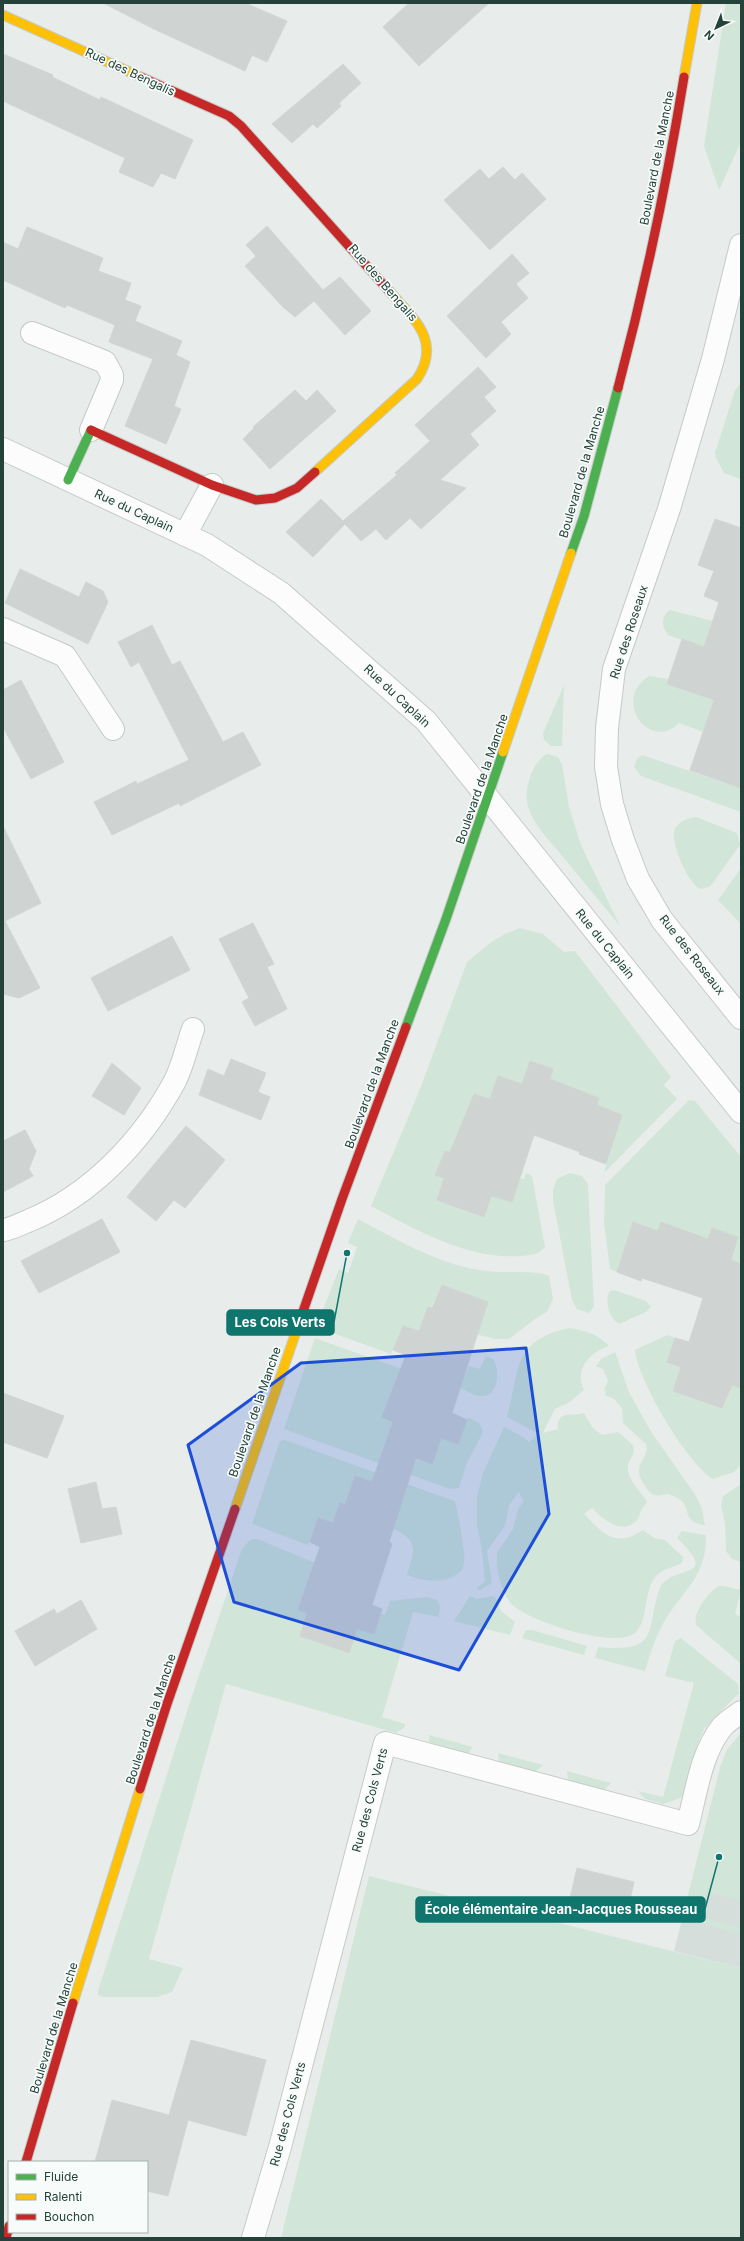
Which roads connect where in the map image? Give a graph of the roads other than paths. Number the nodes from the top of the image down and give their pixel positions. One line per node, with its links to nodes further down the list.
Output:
1 (696, 3): 12 (main road, Boulevard de la Manche)
2 (3, 15): 8 (main road, Rue des Bengalis)
3 (741, 245): 13 (street, Rue des Roseaux)
4 (32, 333): 5 (street)
5 (91, 430): 7 (main road); 8 (main road, Rue des Bengalis)
6 (3, 450): 7 (street, Rue du Caplain)
7 (68, 480): 9 (street, Rue du Caplain)
8 (212, 485): 9 (street)
9 (185, 535): 12 (street, Rue du Caplain)
10 (3, 629): 11 (street)
11 (113, 729)
12 (487, 799): 15 (street, Rue du Caplain); 18 (main road, Boulevard de la Manche)
13 (741, 1018)
14 (193, 1029): 16 (street)
15 (741, 1112)
16 (3, 1230)
17 (741, 1712): 19 (street, Rue des Cols Verts)
18 (26, 2161)
19 (254, 2238)

